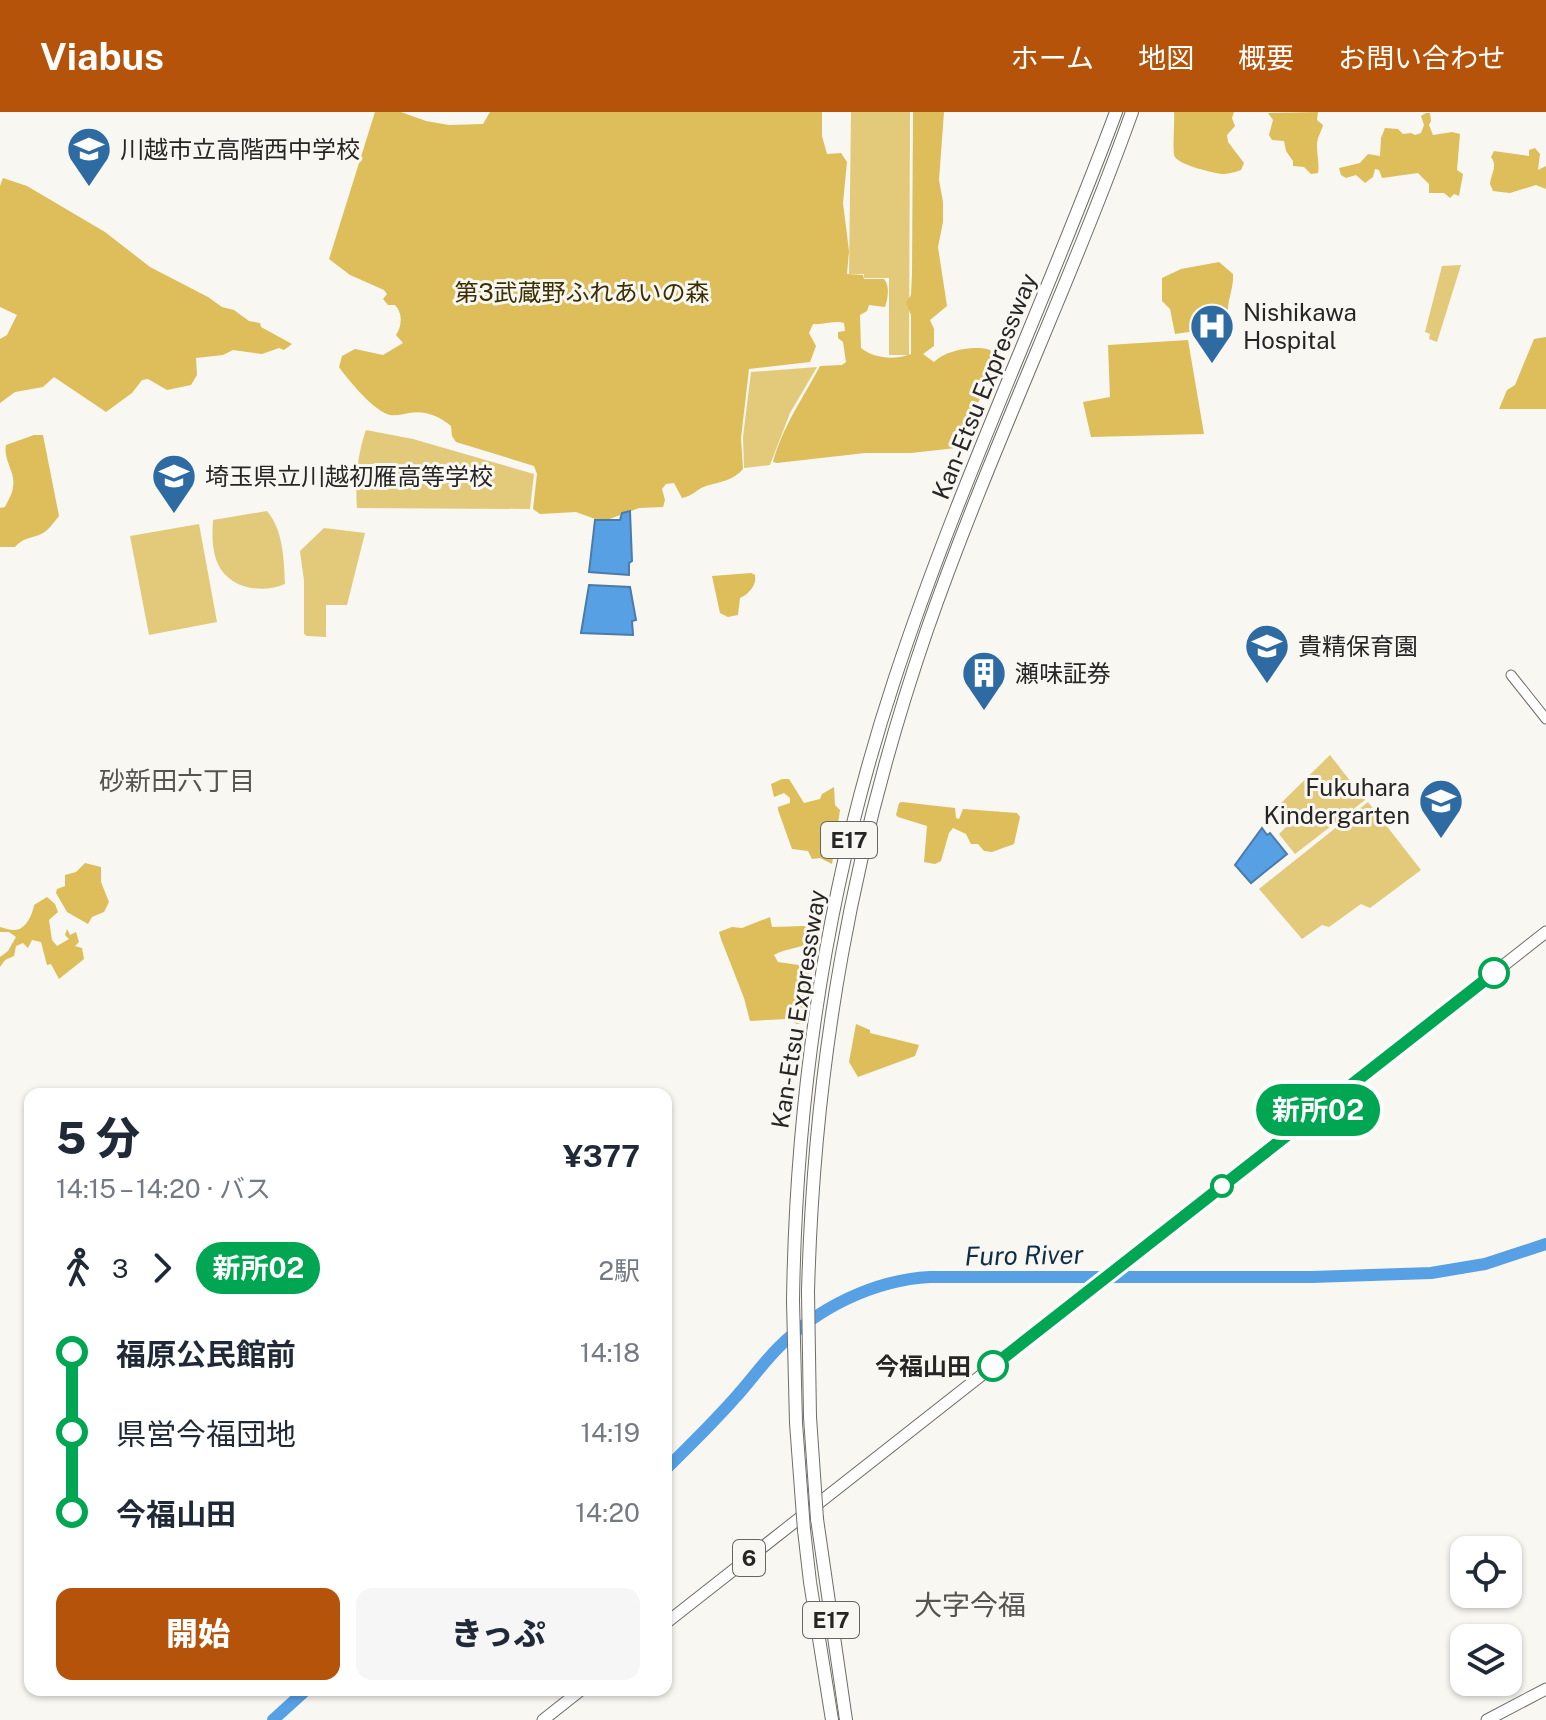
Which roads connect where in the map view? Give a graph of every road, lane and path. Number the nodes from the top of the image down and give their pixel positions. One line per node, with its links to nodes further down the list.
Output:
1 (1116, 112): 10 (highway, Kan-Etsu Expressway / E17, bridge)
2 (1132, 112): 11 (highway, Kan-Etsu Expressway / E17, bridge)
3 (1511, 675): 4 (street)
4 (1546, 719)
5 (1546, 932): 6 (main road, 6)
6 (672, 1618)
7 (1546, 1689): 12 (main road)
8 (573, 1696): 9 (main road)
9 (543, 1720)
10 (832, 1720)
11 (846, 1720)
12 (1487, 1720)

